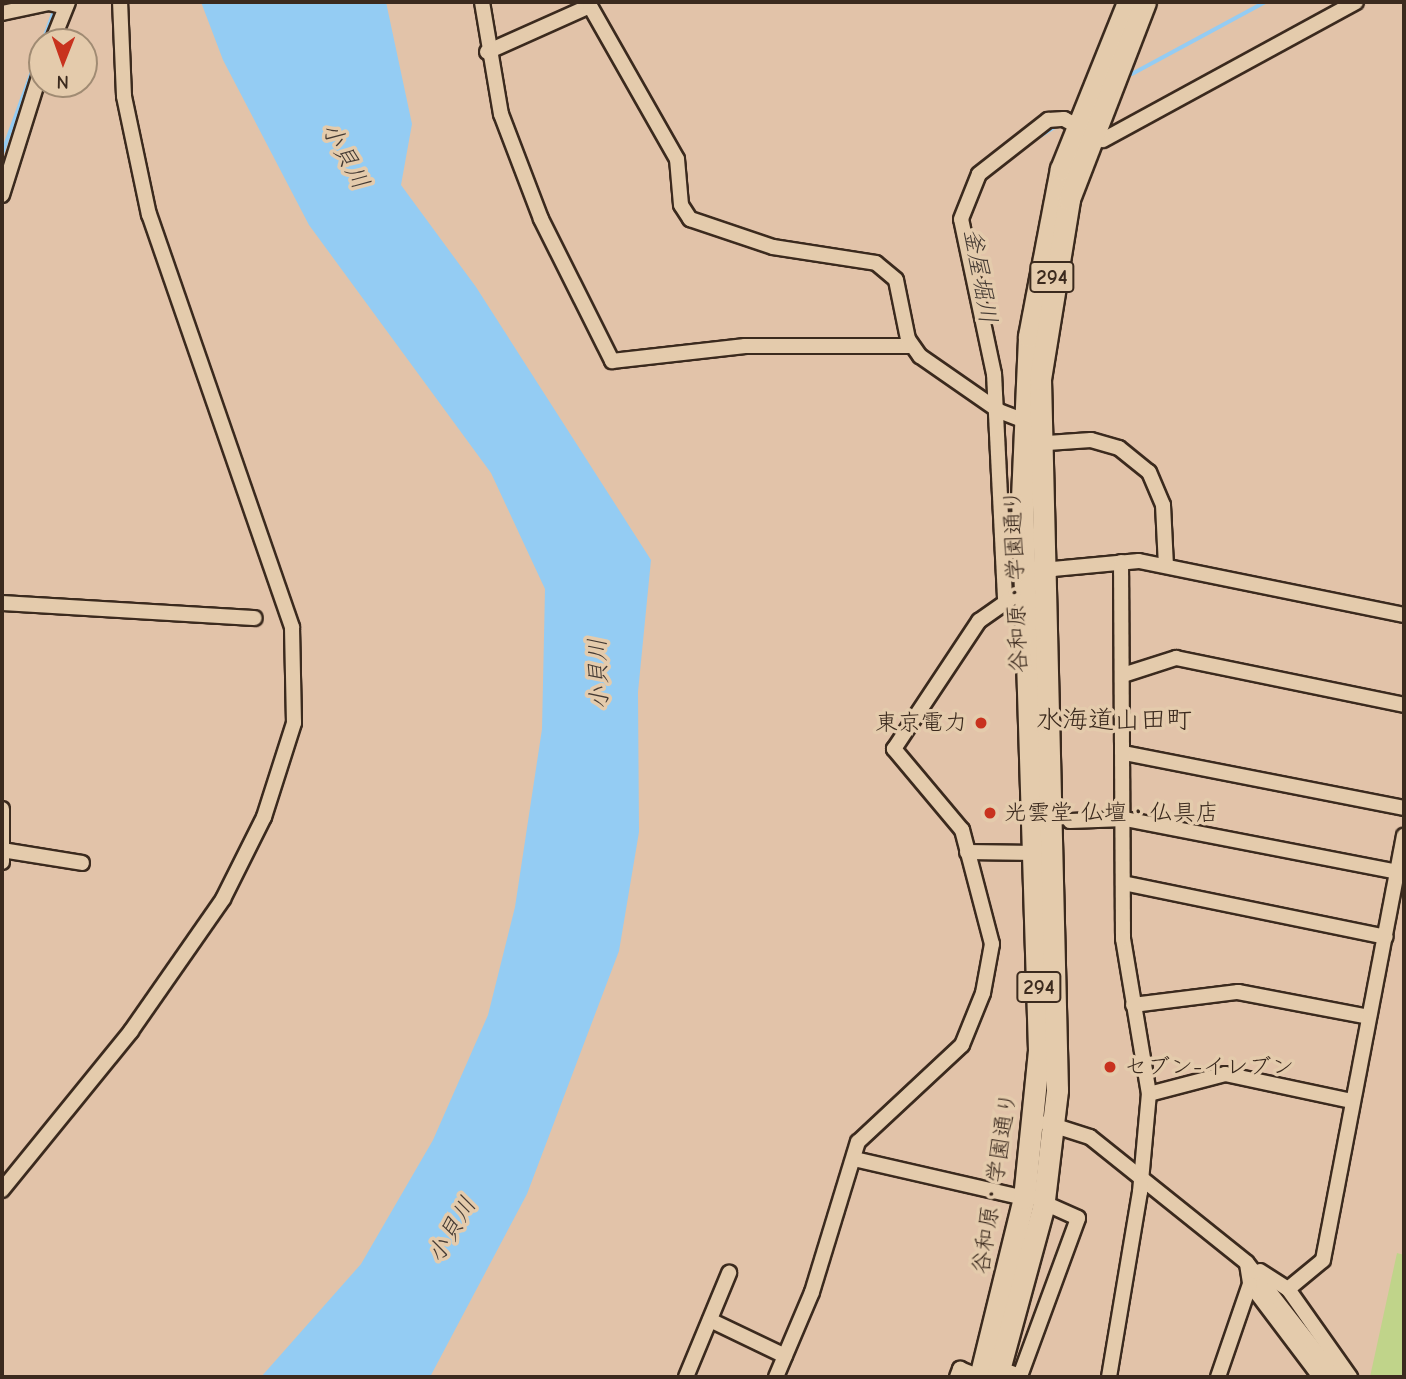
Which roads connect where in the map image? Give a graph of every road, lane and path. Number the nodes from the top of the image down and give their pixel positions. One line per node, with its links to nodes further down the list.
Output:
1 (120, 2): 45 (street)
2 (482, 2): 9 (street)
3 (1128, 2): 11 (highway, 谷和原・学園通り / 294)
4 (1145, 2): 11 (highway, 谷和原・学園通り / 294)
5 (1356, 2): 11 (street)
6 (67, 5): 7 (street); 8 (street)
7 (2, 13)
8 (58, 28)
9 (487, 52): 13 (street); 13 (street)
10 (32, 98): 12 (street)
11 (1082, 128): 14 (street); 15 (highway, 谷和原・学園通り / 294)
12 (2, 195)
13 (911, 346): 14 (street)
14 (997, 409): 15 (street); 19 (street)
15 (1031, 434): 17 (street); 18 (highway, 谷和原・学園通り / 294)
16 (1121, 562): 17 (street); 18 (street); 23 (street)
17 (1166, 566): 21 (street)
18 (1034, 579): 19 (street); 32 (highway, 谷和原・学園通り / 294); 42 (highway, 谷和原・学園通り / 294)
19 (1005, 598): 31 (street)
20 (2, 603): 22 (street)
21 (1404, 615)
22 (256, 618)
23 (1123, 676): 24 (street); 25 (street)
24 (1404, 705)
25 (1124, 753): 26 (street); 28 (street)
26 (1404, 808)
27 (2, 809): 33 (street)
28 (1125, 819): 29 (street); 35 (street); 36 (street)
29 (1070, 821)
30 (1404, 836): 35 (street)
31 (967, 852): 32 (street); 43 (street)
32 (1036, 853): 42 (highway, 谷和原・学園通り / 294)
33 (3, 854): 34 (street)
34 (82, 863)
35 (1401, 872): 37 (street)
36 (1123, 883): 37 (street); 38 (street)
37 (1387, 937): 39 (street)
38 (1133, 1005): 39 (street); 40 (street)
39 (1369, 1017): 41 (street)
40 (1149, 1094): 41 (street); 44 (street)
41 (1352, 1101): 50 (street)
42 (1045, 1123): 44 (street); 46 (highway, 谷和原・学園通り / 294)
43 (854, 1160): 46 (street); 52 (street)
44 (1142, 1178): 47 (street); 58 (street)
45 (2, 1190)
46 (1034, 1201): 53 (highway, 谷和原・学園通り / 294); 53 (street); 57 (highway, 谷和原・学園通り / 294)
47 (1247, 1263): 49 (street); 50 (street)
48 (729, 1273): 51 (street)
49 (1250, 1284): 59 (street); 60 (street)
50 (1284, 1294): 61 (street); 62 (street)
51 (710, 1320): 52 (street); 54 (street)
52 (785, 1356): 55 (street)
53 (999, 1373)
54 (685, 1377)
55 (776, 1377)
56 (957, 1377): 57 (street)
57 (980, 1377)
58 (1109, 1377)
59 (1218, 1377)
60 (1320, 1377)
61 (1336, 1377)
62 (1350, 1377)

